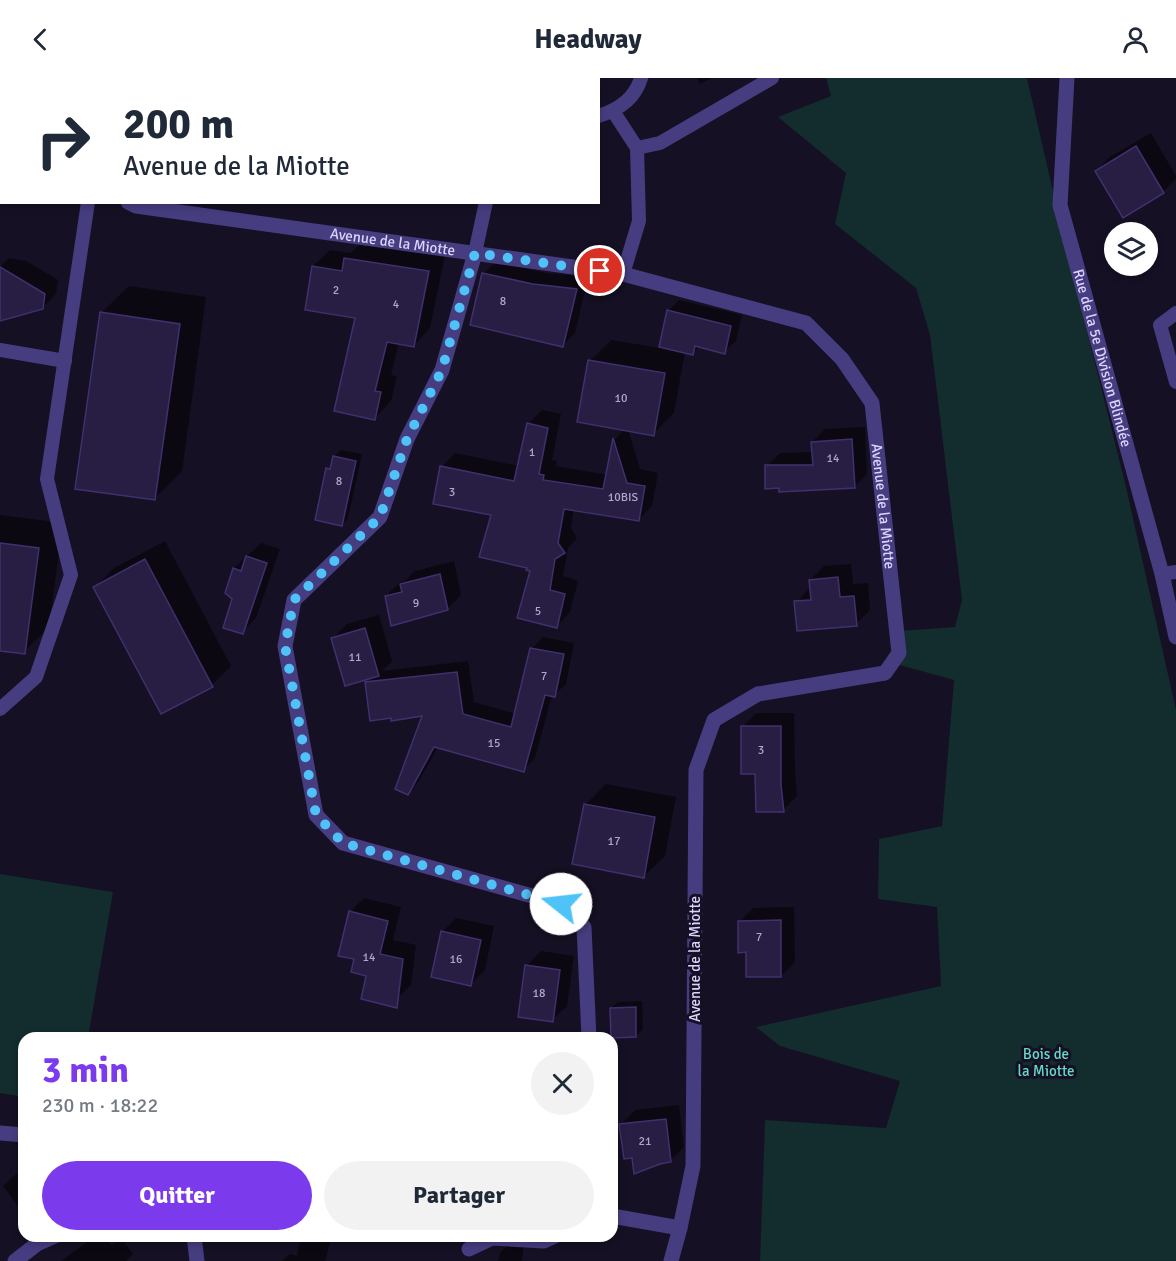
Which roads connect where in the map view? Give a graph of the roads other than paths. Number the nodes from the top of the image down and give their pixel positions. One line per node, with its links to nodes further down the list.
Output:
1 (641, 78): 4 (lane)
2 (772, 78): 6 (lane)
3 (1067, 78): 16 (street, Rue de la 5e Division Blindée)
4 (613, 111): 5 (lane); 6 (lane)
5 (600, 115)
6 (637, 148): 11 (lane)
7 (88, 204): 14 (lane)
8 (132, 204): 10 (street, Avenue de la Miotte)
9 (486, 204): 10 (lane)
10 (475, 253): 11 (street, Avenue de la Miotte); 19 (street)
11 (622, 274): 23 (street, Avenue de la Miotte)
12 (1176, 313): 15 (lane)
13 (0, 350): 14 (lane)
14 (64, 361): 18 (lane)
15 (1176, 382)
16 (1169, 573): 17 (street, Rue de la 5e Division Blindée)
17 (1176, 637)
18 (0, 709)
19 (589, 1032)
20 (0, 1133): 21 (street)
21 (18, 1134)
22 (618, 1217): 23 (street)
23 (680, 1228): 30 (street, Avenue de la Miotte)
24 (42, 1242): 28 (street)
25 (195, 1242): 29 (street)
26 (484, 1242): 27 (street)
27 (469, 1249)
28 (15, 1261)
29 (197, 1261)
30 (671, 1261)

